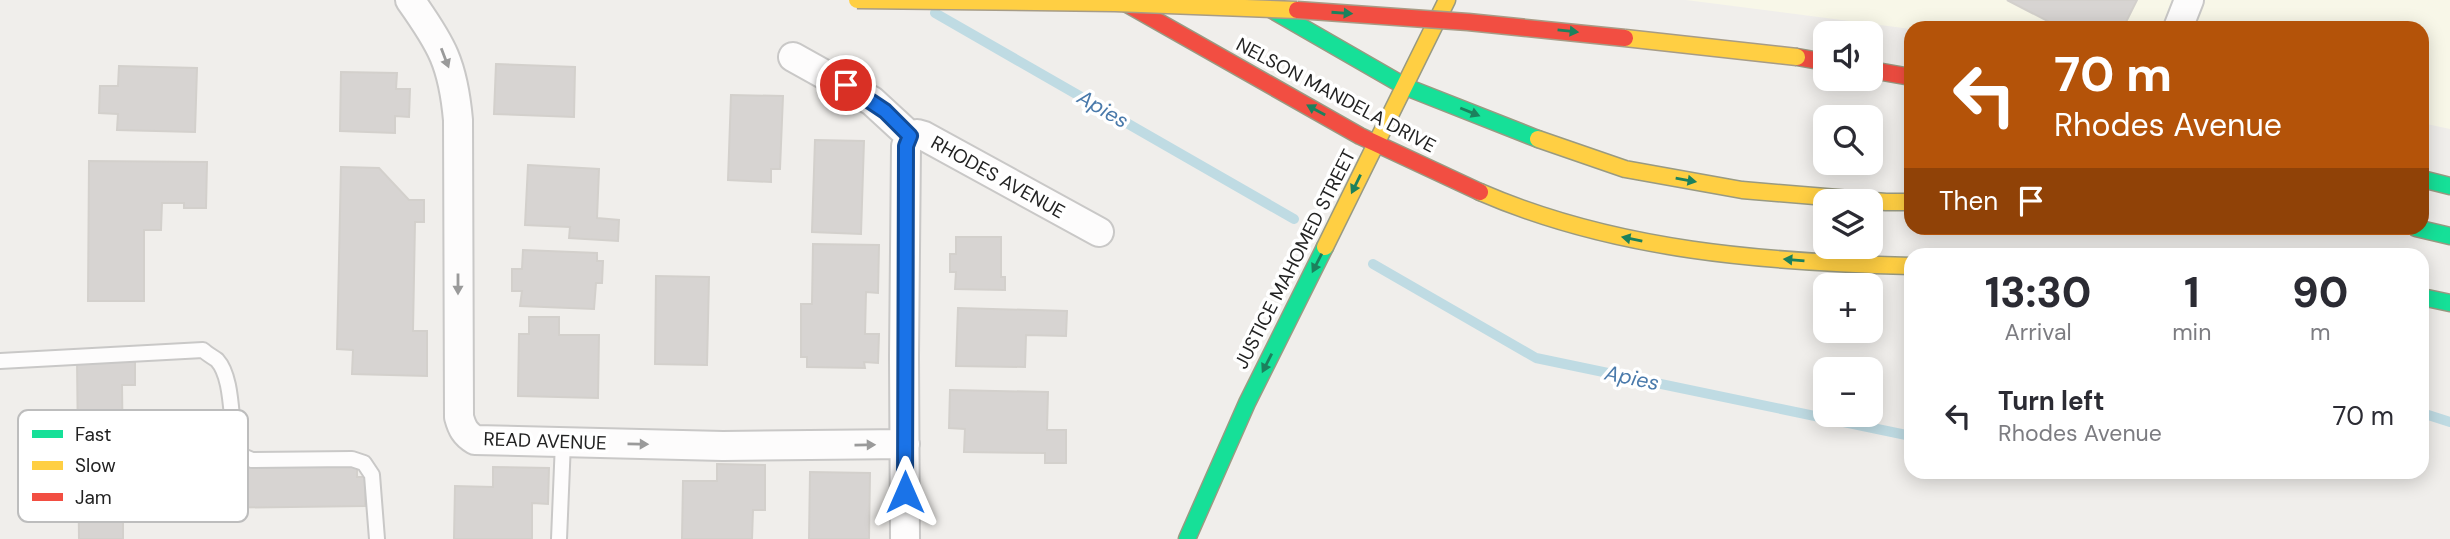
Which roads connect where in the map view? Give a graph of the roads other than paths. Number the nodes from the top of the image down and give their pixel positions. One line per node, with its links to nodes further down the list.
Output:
1 (410, 0): 26 (street, READ AVENUE, one-way to 26)
2 (857, 0): 9 (main road, one-way to 9, bridge)
3 (1120, 0): 14 (main road, NELSON MANDELA DRIVE, one-way to 3)
4 (1256, 0): 12 (main road, NELSON MANDELA DRIVE)
5 (1447, 0): 12 (main road, JUSTICE MAHOMED STREET)
6 (2189, 0): 7 (street)
7 (2181, 21)
8 (793, 57): 13 (street, RHODES AVENUE)
9 (1813, 60)
10 (1883, 72): 11 (main road)
11 (1904, 76)
12 (1406, 87): 14 (main road, JUSTICE MAHOMED STREET); 17 (main road, NELSON MANDELA DRIVE, one-way to 17)
13 (910, 136): 19 (street, RHODES AVENUE); 27 (street)
14 (1376, 144): 21 (main road, NELSON MANDELA DRIVE, one-way to 14); 29 (main road, JUSTICE MAHOMED STREET, one-way to 29)
15 (2429, 181): 16 (main road)
16 (2450, 186)
17 (1904, 202)
18 (2429, 231): 20 (main road)
19 (1099, 232)
20 (2450, 236)
21 (1904, 266)
22 (2429, 298): 23 (main road)
23 (2450, 303)
24 (0, 361): 25 (lane)
25 (230, 410)
26 (563, 442): 27 (street, READ AVENUE, one-way to 27); 31 (lane)
27 (905, 444): 32 (street)
28 (248, 458): 30 (lane)
29 (1213, 480): 33 (main road, JUSTICE MAHOMED STREET); 34 (lane)
30 (377, 539)
31 (559, 539)
32 (905, 539)
33 (1187, 539)
34 (1193, 539)

